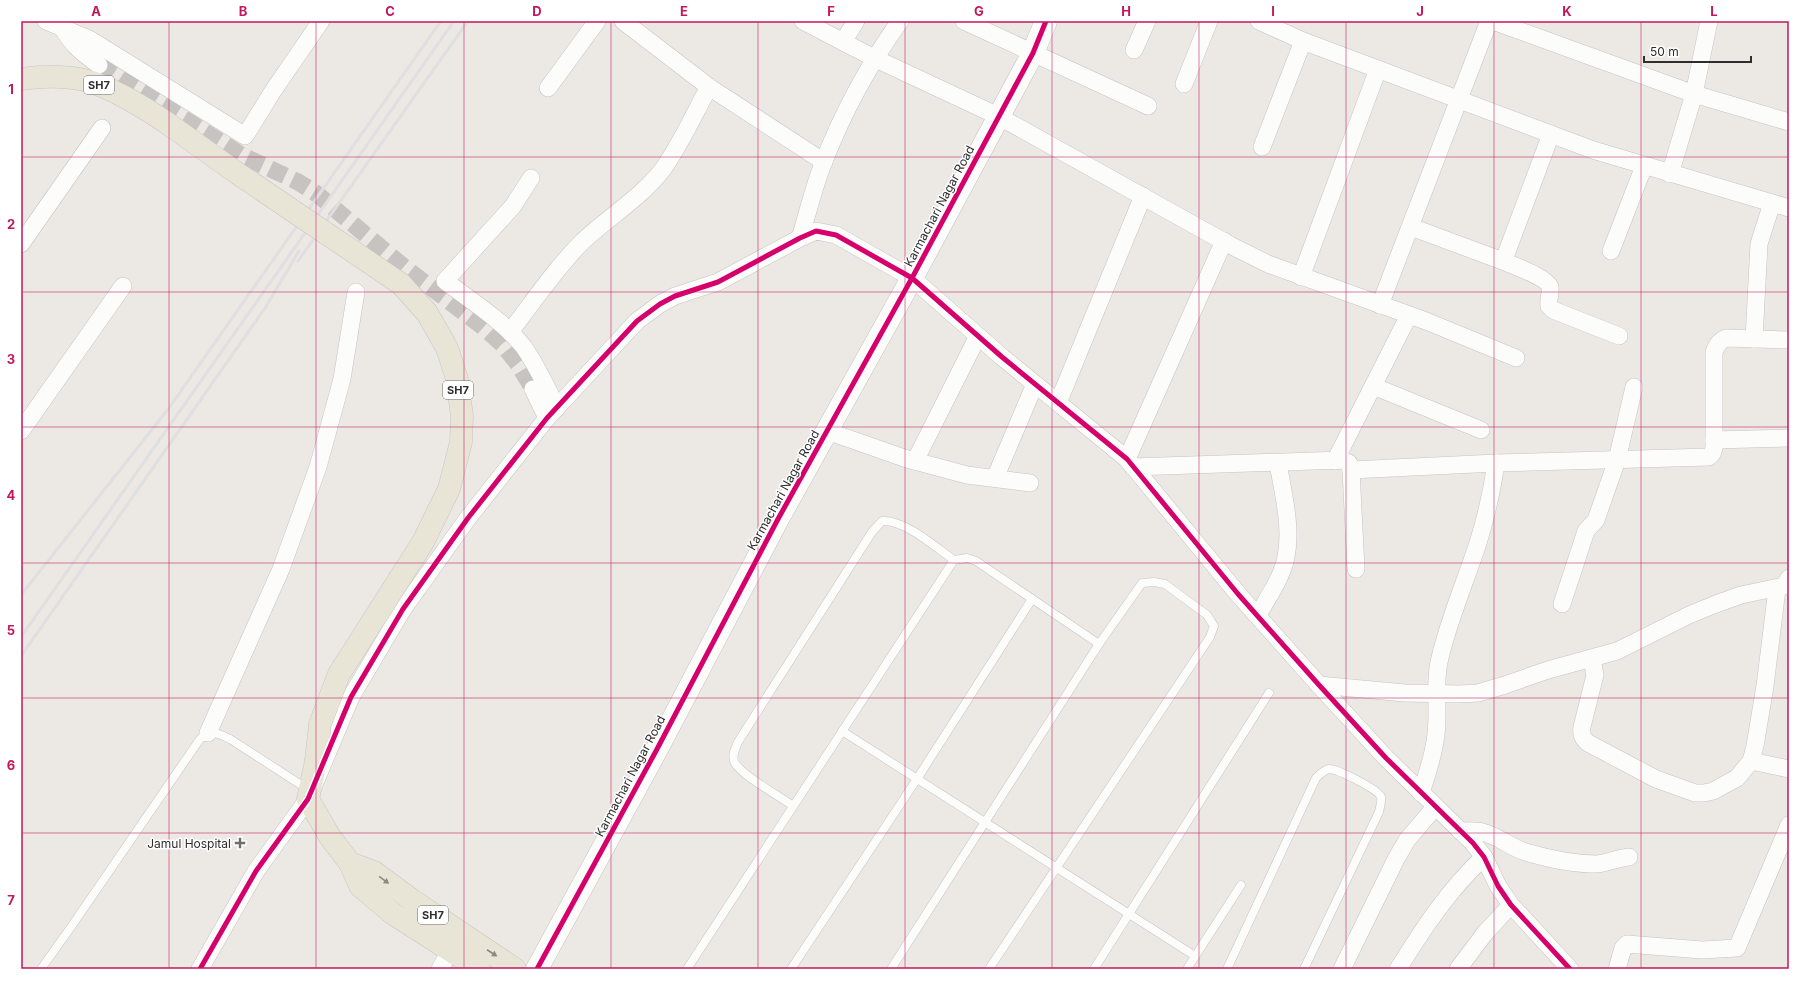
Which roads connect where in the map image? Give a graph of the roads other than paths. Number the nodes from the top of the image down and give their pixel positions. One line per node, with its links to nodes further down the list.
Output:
1 (322, 21): 15 (street)
2 (597, 21): 27 (street)
3 (623, 21): 26 (street)
4 (856, 21): 18 (street)
5 (900, 21): 21 (street)
6 (964, 21): 16 (street)
7 (1046, 21): 20 (street, Karmachari Nagar Road)
8 (1147, 21): 19 (street)
9 (1209, 21): 25 (street)
10 (1259, 21): 17 (street)
11 (1488, 21): 29 (street)
12 (1493, 21): 28 (street)
13 (1709, 21): 28 (street)
14 (805, 22): 18 (street)
15 (54, 24): 22 (street)
16 (985, 26): 20 (street)
17 (1303, 41): 23 (street); 35 (street)
18 (843, 42): 21 (street)
19 (1134, 50)
20 (1033, 53): 30 (street); 31 (street, Karmachari Nagar Road)
21 (874, 58): 31 (street); 36 (street)
22 (99, 65)
23 (1378, 69): 29 (street); 49 (street)
24 (21, 79): 98 (main road, SH7, bridge)
25 (1184, 84)
26 (709, 87): 36 (street); 55 (street)
27 (548, 88)
28 (1694, 94): 32 (street); 38 (street)
29 (1460, 100): 34 (street); 43 (street)
30 (1148, 106)
31 (998, 116): 40 (street); 50 (street, Karmachari Nagar Road)
32 (1789, 122)
33 (102, 128): 46 (street)
34 (1551, 134): 37 (street); 48 (street)
35 (1262, 147)
36 (824, 162): 44 (street)
37 (1644, 166): 38 (street); 47 (street)
38 (1670, 174): 41 (street)
39 (531, 178): 55 (street)
40 (1143, 196): 45 (street); 65 (street)
41 (1772, 203): 42 (street); 58 (street)
42 (1789, 208)
43 (1411, 227): 48 (street); 53 (street)
44 (800, 238): 50 (street); 66 (street)
45 (1224, 241): 49 (street); 75 (street)
46 (21, 244)
47 (1611, 251)
48 (1508, 263): 57 (street)
49 (1301, 277): 53 (street)
50 (912, 278): 56 (street); 69 (street, Karmachari Nagar Road)
51 (123, 286): 68 (street)
52 (356, 292): 93 (street)
53 (1380, 305): 54 (street)
54 (1409, 316): 60 (street); 62 (street)
55 (510, 332): 66 (street)
56 (978, 336): 61 (street); 73 (street)
57 (1619, 336)
58 (1754, 339): 59 (street); 71 (street)
59 (1789, 340)
60 (1516, 358)
61 (1035, 384): 65 (street); 79 (street)
62 (1373, 386): 67 (street); 74 (street)
63 (1634, 387): 72 (street)
64 (533, 389): 66 (street)
65 (1058, 403): 75 (street)
66 (552, 413): 98 (street)
67 (1481, 430)
68 (21, 431)
69 (827, 431): 73 (street); 118 (street, Karmachari Nagar Road)
70 (1789, 438): 71 (street)
71 (1714, 440): 72 (street)
72 (1617, 460): 77 (street); 85 (street)
73 (915, 461): 79 (street)
74 (1335, 461): 76 (street); 78 (street)
75 (1130, 463): 76 (street); 86 (street)
76 (1278, 463): 86 (street)
77 (1496, 464): 78 (street); 91 (street)
78 (1351, 470): 82 (street)
79 (995, 478): 80 (street)
80 (1030, 483)
81 (954, 560): 84 (lane); 92 (lane); 99 (lane)
82 (1356, 569)
83 (1786, 582): 88 (street); 94 (street)
84 (1032, 599): 87 (lane); 96 (lane)
85 (1562, 604)
86 (1258, 615): 89 (street)
87 (1099, 644): 101 (lane); 108 (lane)
88 (1592, 659): 91 (street); 94 (street)
89 (1319, 685): 91 (street); 97 (street)
90 (1269, 693): 111 (lane)
91 (1437, 694): 97 (street)
92 (842, 731): 96 (lane); 99 (lane)
93 (208, 733): 98 (lane); 114 (lane)
94 (1751, 761): 95 (street)
95 (1789, 769)
96 (917, 779): 101 (lane); 120 (lane)
97 (1421, 793): 100 (street)
98 (308, 795): 107 (main road, SH7); 115 (street)
99 (793, 806): 119 (lane)
100 (1435, 807): 103 (street); 127 (street)
101 (985, 823): 108 (lane); 121 (lane)
102 (1789, 825): 131 (street)
103 (1460, 831): 104 (street); 106 (street)
104 (1511, 847): 105 (street); 106 (street)
105 (1629, 858)
106 (1486, 861): 110 (street); 128 (street)
107 (350, 863): 113 (main road, SH7); 117 (main road, SH7, one-way to 117)
108 (1056, 869): 111 (lane); 122 (lane)
109 (1241, 885): 112 (lane)
110 (1511, 905): 129 (street); 130 (street)
111 (1129, 914): 112 (lane); 123 (lane)
112 (1195, 956): 124 (lane)
113 (445, 960): 116 (main road, SH7)
114 (41, 969)
115 (200, 969)
116 (480, 969)
117 (515, 969)
118 (537, 969)
119 (687, 969)
120 (791, 969)
121 (891, 969)
122 (989, 969)
123 (1094, 969)
124 (1187, 969)
125 (1227, 969): 126 (lane)
126 (1304, 969)
127 (1342, 969)
128 (1398, 969)
129 (1458, 969)
130 (1570, 969)
131 (1617, 969)

